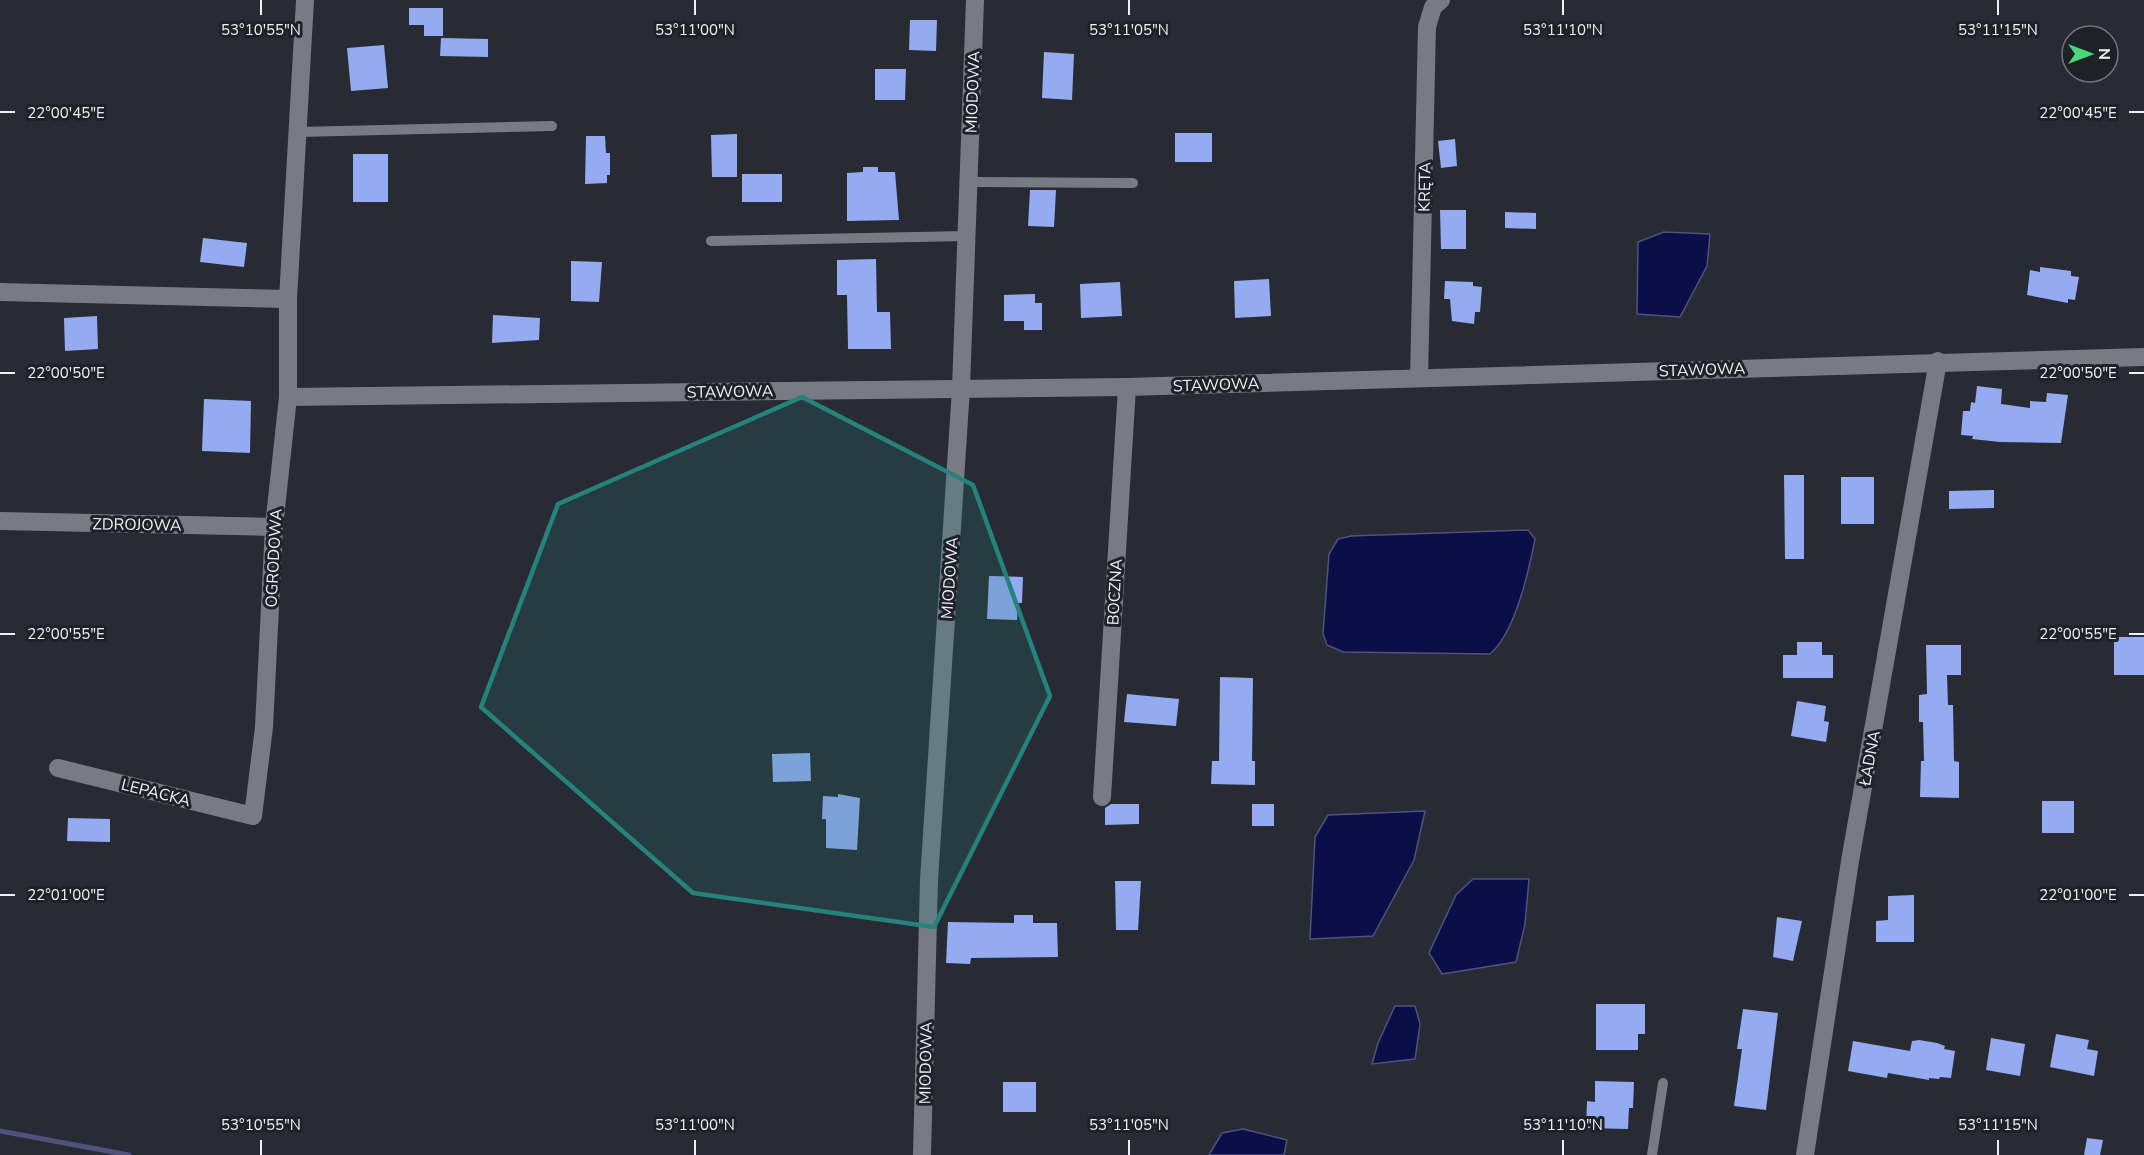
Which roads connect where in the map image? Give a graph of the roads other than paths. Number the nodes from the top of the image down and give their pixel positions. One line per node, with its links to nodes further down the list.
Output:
1 (305, 0): 5 (street, OGRODOWA)
2 (975, 0): 6 (street, MIODOWA)
3 (1441, 0): 14 (street, KRĘTA)
4 (552, 126): 5 (lane)
5 (298, 132): 11 (street, OGRODOWA)
6 (969, 182): 7 (lane); 8 (street, MIODOWA)
7 (1134, 183)
8 (967, 236): 9 (lane); 16 (street, MIODOWA)
9 (711, 240)
10 (0, 292): 11 (street)
11 (288, 298): 17 (street, OGRODOWA)
12 (2144, 357): 13 (street, STAWOWA)
13 (1938, 362): 14 (street, STAWOWA); 26 (street, ŁADNA)
14 (1419, 378): 15 (street, STAWOWA)
15 (1127, 387): 16 (street, STAWOWA); 21 (street, BOCZNA)
16 (961, 388): 17 (street, STAWOWA); 24 (street, MIODOWA)
17 (288, 397): 19 (street, OGRODOWA)
18 (0, 521): 19 (street, ZDROJOWA)
19 (274, 527): 22 (street, OGRODOWA)
20 (58, 768): 22 (street, LEPACKA)
21 (1102, 797)
22 (253, 816)
23 (1663, 1083): 25 (lane)
24 (922, 1155)
25 (1652, 1155)
26 (1805, 1155)

